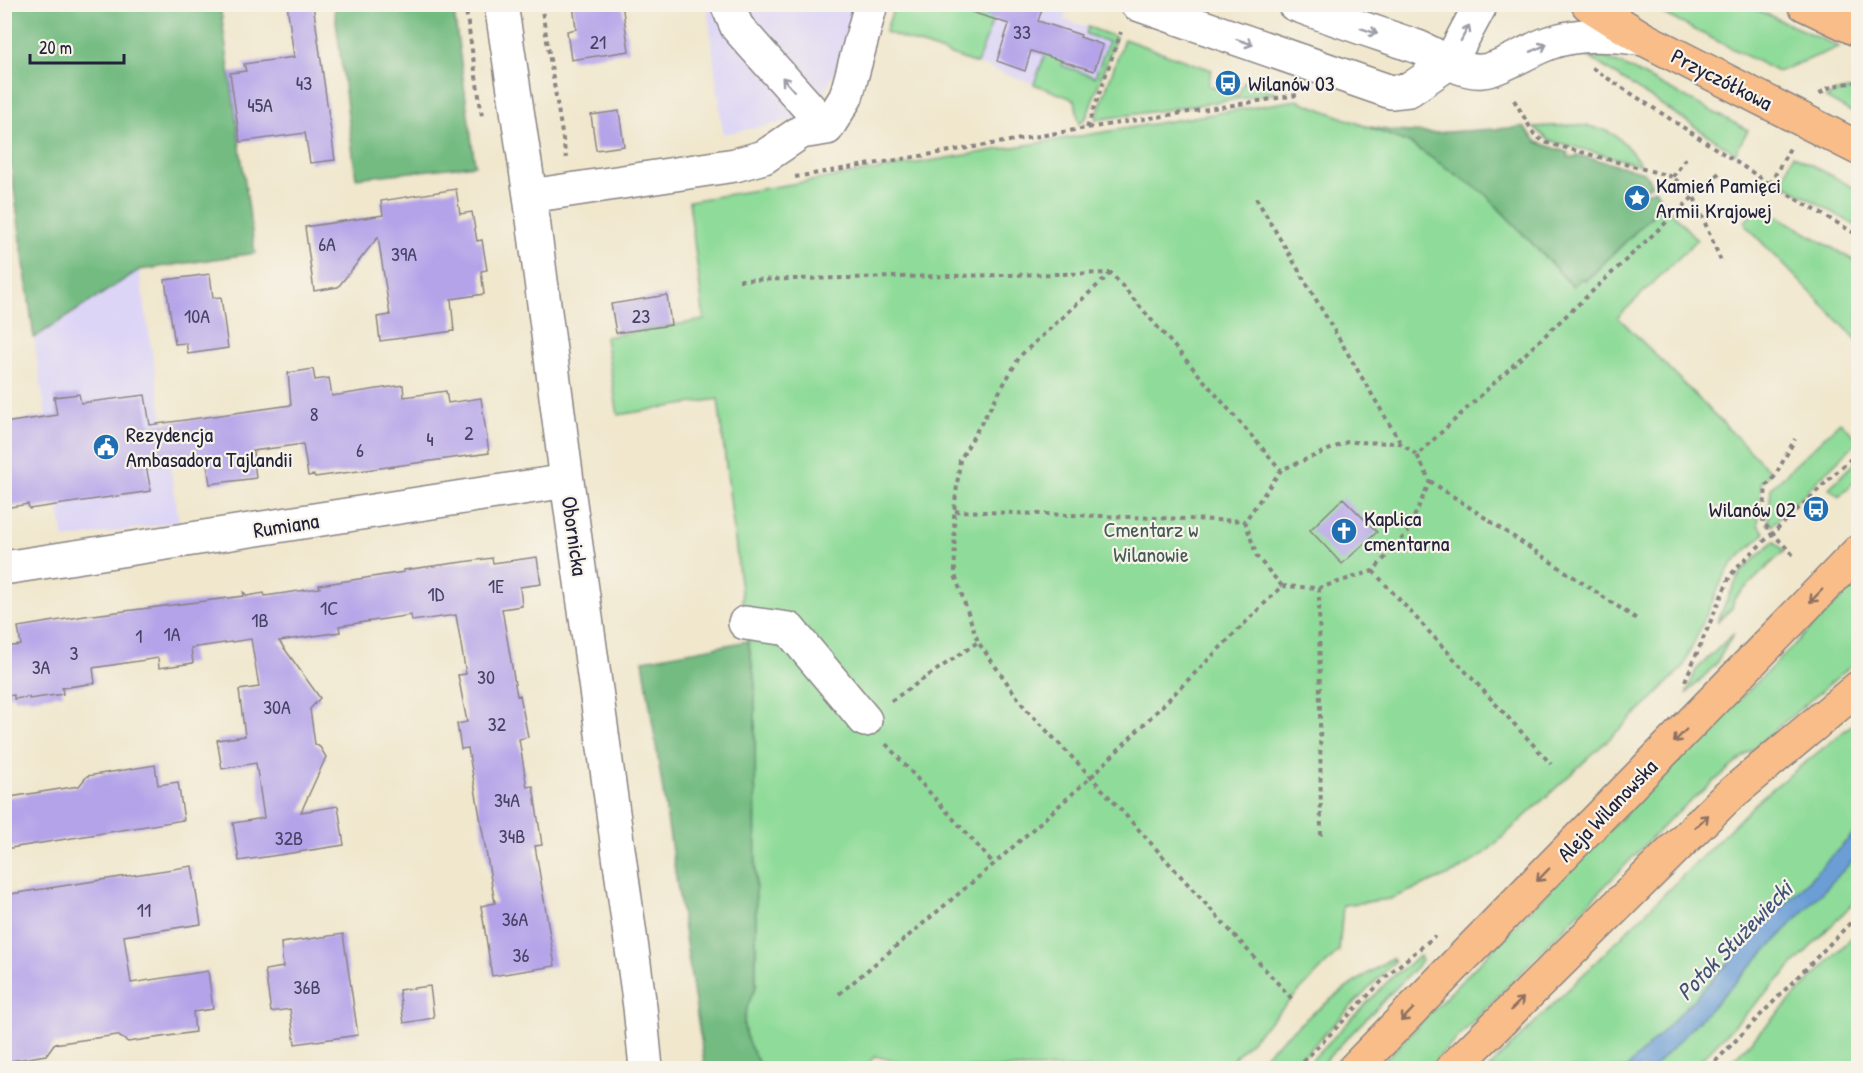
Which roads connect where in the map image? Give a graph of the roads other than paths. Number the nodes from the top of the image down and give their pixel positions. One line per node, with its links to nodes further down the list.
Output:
1 (501, 4): 16 (street, Obornicka)
2 (727, 4): 12 (street, one-way to 2)
3 (871, 4): 12 (street)
4 (1294, 4): 11 (street, one-way to 11)
5 (1481, 4): 11 (street, one-way to 5)
6 (1588, 4): 10 (main road, Przyczółkowa)
7 (1804, 4): 9 (main road)
8 (1130, 16): 11 (street, one-way to 11)
9 (1858, 30)
10 (1644, 39): 11 (street, one-way to 10); 13 (main road, Przyczółkowa)
11 (1450, 62)
12 (827, 128): 16 (street)
13 (1819, 129): 14 (main road, Przyczółkowa); 15 (main road)
14 (1858, 148)
15 (1858, 161)
16 (530, 196): 17 (street, Obornicka)
17 (567, 481): 19 (street, Rumiana); 23 (street, Obornicka)
18 (1858, 552): 24 (main road, Aleja Wilanowska, one-way to 24)
19 (4, 568)
20 (745, 623): 22 (street)
21 (1858, 688): 25 (main road, one-way to 21)
22 (865, 720)
23 (646, 1068)
24 (1355, 1068)
25 (1453, 1068)

